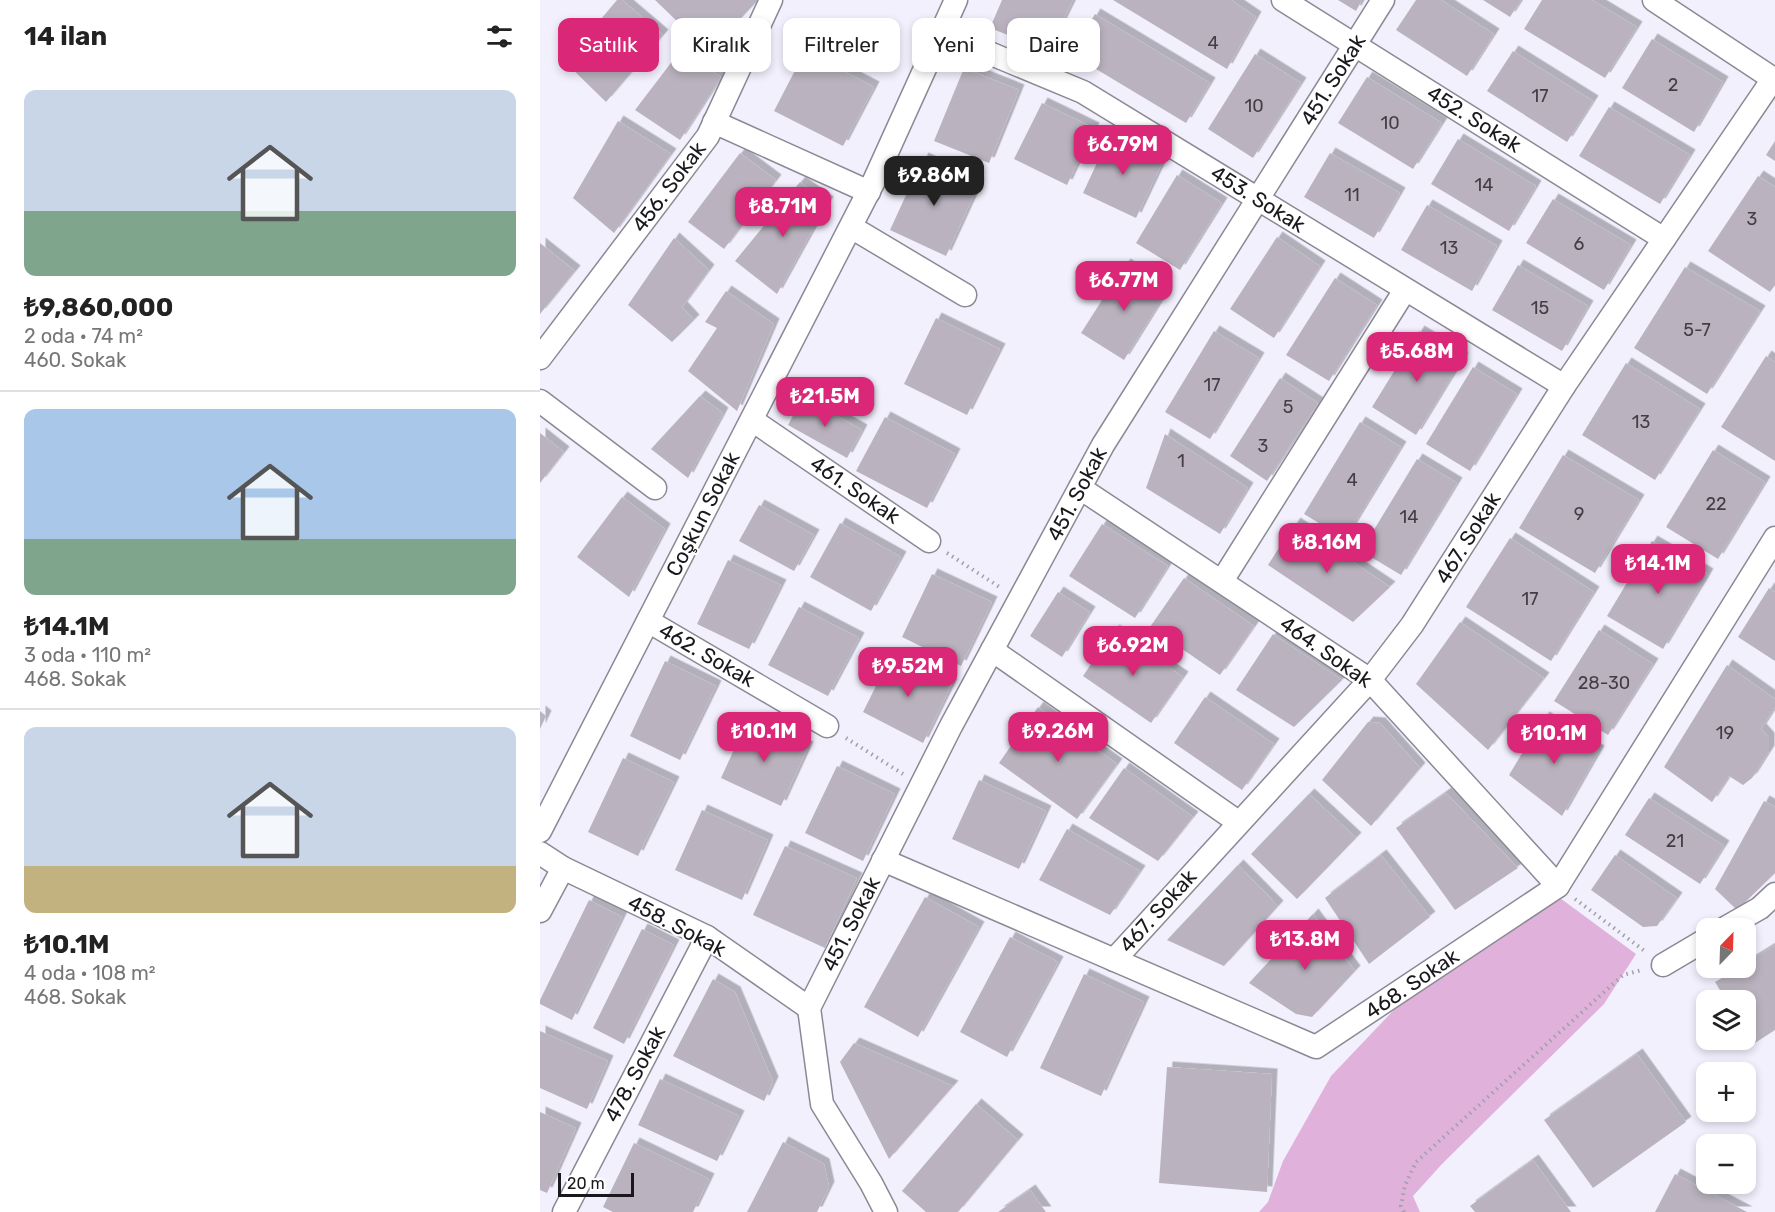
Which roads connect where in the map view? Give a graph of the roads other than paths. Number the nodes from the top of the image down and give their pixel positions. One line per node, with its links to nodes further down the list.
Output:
1 (771, 0): 11 (street, 456. Sokak)
2 (956, 0): 6 (street, Coşkun Sokak)
3 (1283, 0): 7 (street, 452. Sokak)
4 (1383, 0): 7 (street, 451. Sokak)
5 (1654, 0): 10 (street)
6 (948, 18)
7 (1355, 44): 13 (street, 451. Sokak); 15 (street, 452. Sokak)
8 (995, 55): 13 (street, 453. Sokak)
9 (923, 72): 12 (street, Coşkun Sokak)
10 (1774, 79): 15 (street, 467. Sokak)
11 (714, 122): 12 (street); 18 (street, 456. Sokak)
12 (868, 192): 14 (street, Coşkun Sokak)
13 (1258, 200): 16 (street, 453. Sokak); 23 (street, 451. Sokak)
14 (851, 227): 17 (street); 21 (street, Coşkun Sokak)
15 (1664, 239): 19 (street, 467. Sokak)
16 (1405, 290): 19 (street, 453. Sokak); 26 (street)
17 (965, 296)
18 (540, 358)
19 (1564, 386): 29 (street, 467. Sokak)
20 (540, 401): 22 (street)
21 (752, 420): 25 (street, 461. Sokak); 27 (street, Coşkun Sokak)
22 (655, 488)
23 (1080, 488): 26 (street, 464. Sokak); 28 (street, 451. Sokak)
24 (1775, 538): 36 (street, 468. Sokak)
25 (929, 541)
26 (1222, 581): 29 (street, 464. Sokak)
27 (648, 621): 30 (street, 462. Sokak); 32 (street, Coşkun Sokak)
28 (992, 650): 31 (street); 34 (street, 451. Sokak)
29 (1370, 680): 31 (street, 467. Sokak); 36 (street, 464. Sokak)
30 (827, 726)
31 (1238, 822): 42 (street, 467. Sokak)
32 (540, 831)
33 (540, 853): 35 (street, 458. Sokak)
34 (883, 860): 42 (street, 468. Sokak); 44 (street, 451. Sokak)
35 (563, 868): 38 (street); 40 (street, 458. Sokak)
36 (1558, 886): 42 (street, 468. Sokak)
37 (1775, 894): 39 (street)
38 (540, 911)
39 (1742, 918)
40 (707, 937): 44 (street, 458. Sokak); 45 (street, 478. Sokak)
41 (1696, 946): 43 (street)
42 (1114, 960)
43 (1663, 965)
44 (809, 1008): 46 (street)
45 (564, 1212)
46 (886, 1212)

